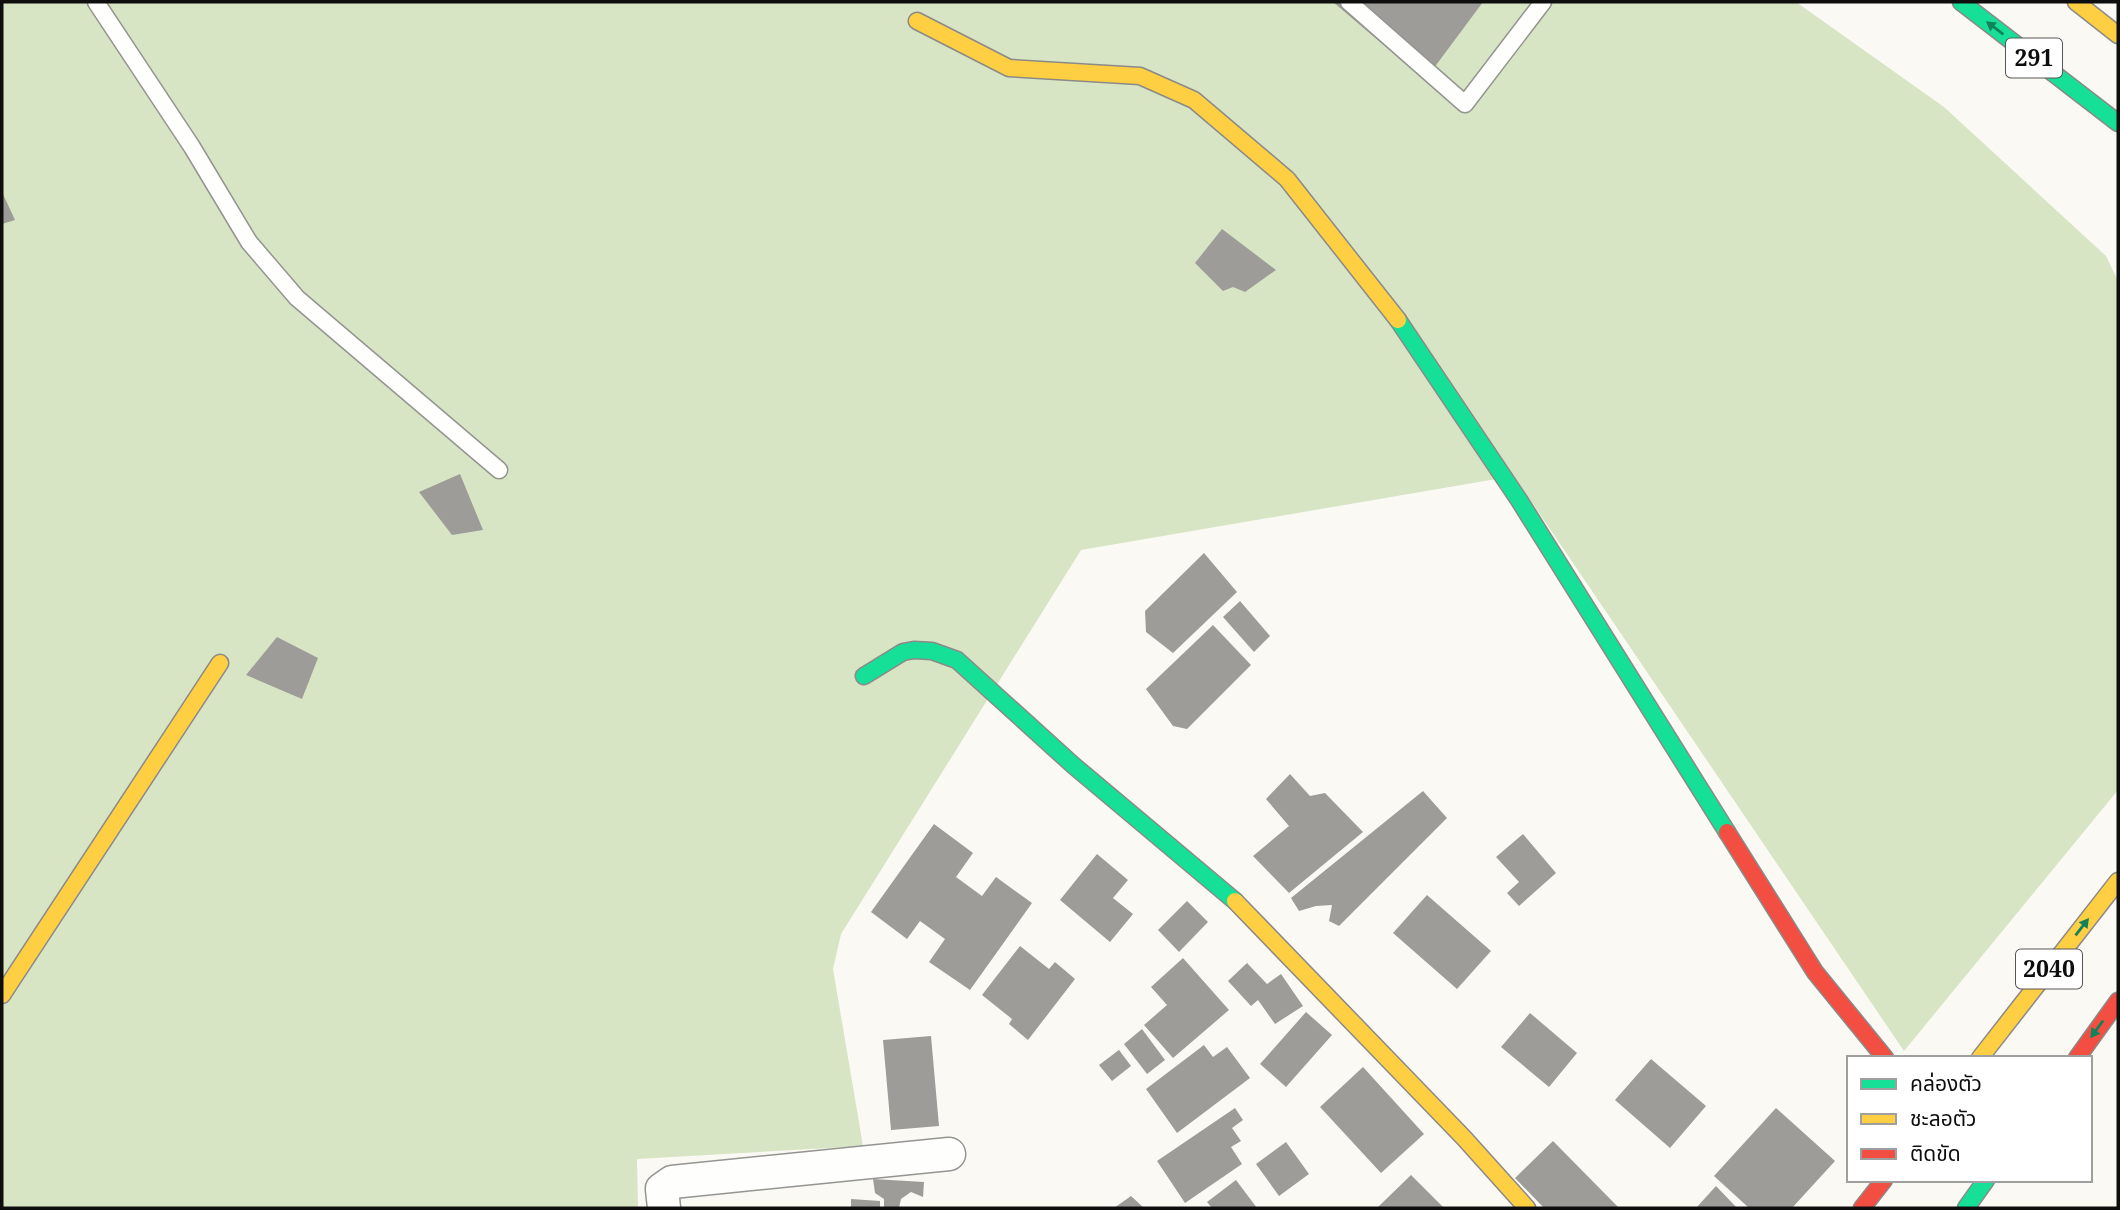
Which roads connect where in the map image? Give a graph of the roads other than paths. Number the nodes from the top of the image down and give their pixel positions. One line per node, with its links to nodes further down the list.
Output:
1 (96, 2): 10 (lane)
2 (1349, 2): 3 (lane)
3 (1543, 2)
4 (1961, 2): 8 (main road, 291, one-way to 4)
5 (2076, 2): 7 (main road)
6 (917, 21): 16 (main road)
7 (2118, 35)
8 (2113, 118): 9 (main road)
9 (2118, 128)
10 (499, 470)
11 (220, 663): 14 (main road)
12 (864, 676): 23 (main road)
13 (2118, 881): 17 (main road, 2040, one-way to 13)
14 (2, 995)
15 (2118, 1001): 18 (main road, 2040, one-way to 18)
16 (1883, 1056)
17 (1982, 1056)
18 (2078, 1056)
19 (949, 1154): 22 (street)
20 (1882, 1182): 24 (main road)
21 (1985, 1182): 25 (main road)
22 (664, 1208)
23 (1527, 1208)
24 (1862, 1208)
25 (1966, 1208)

